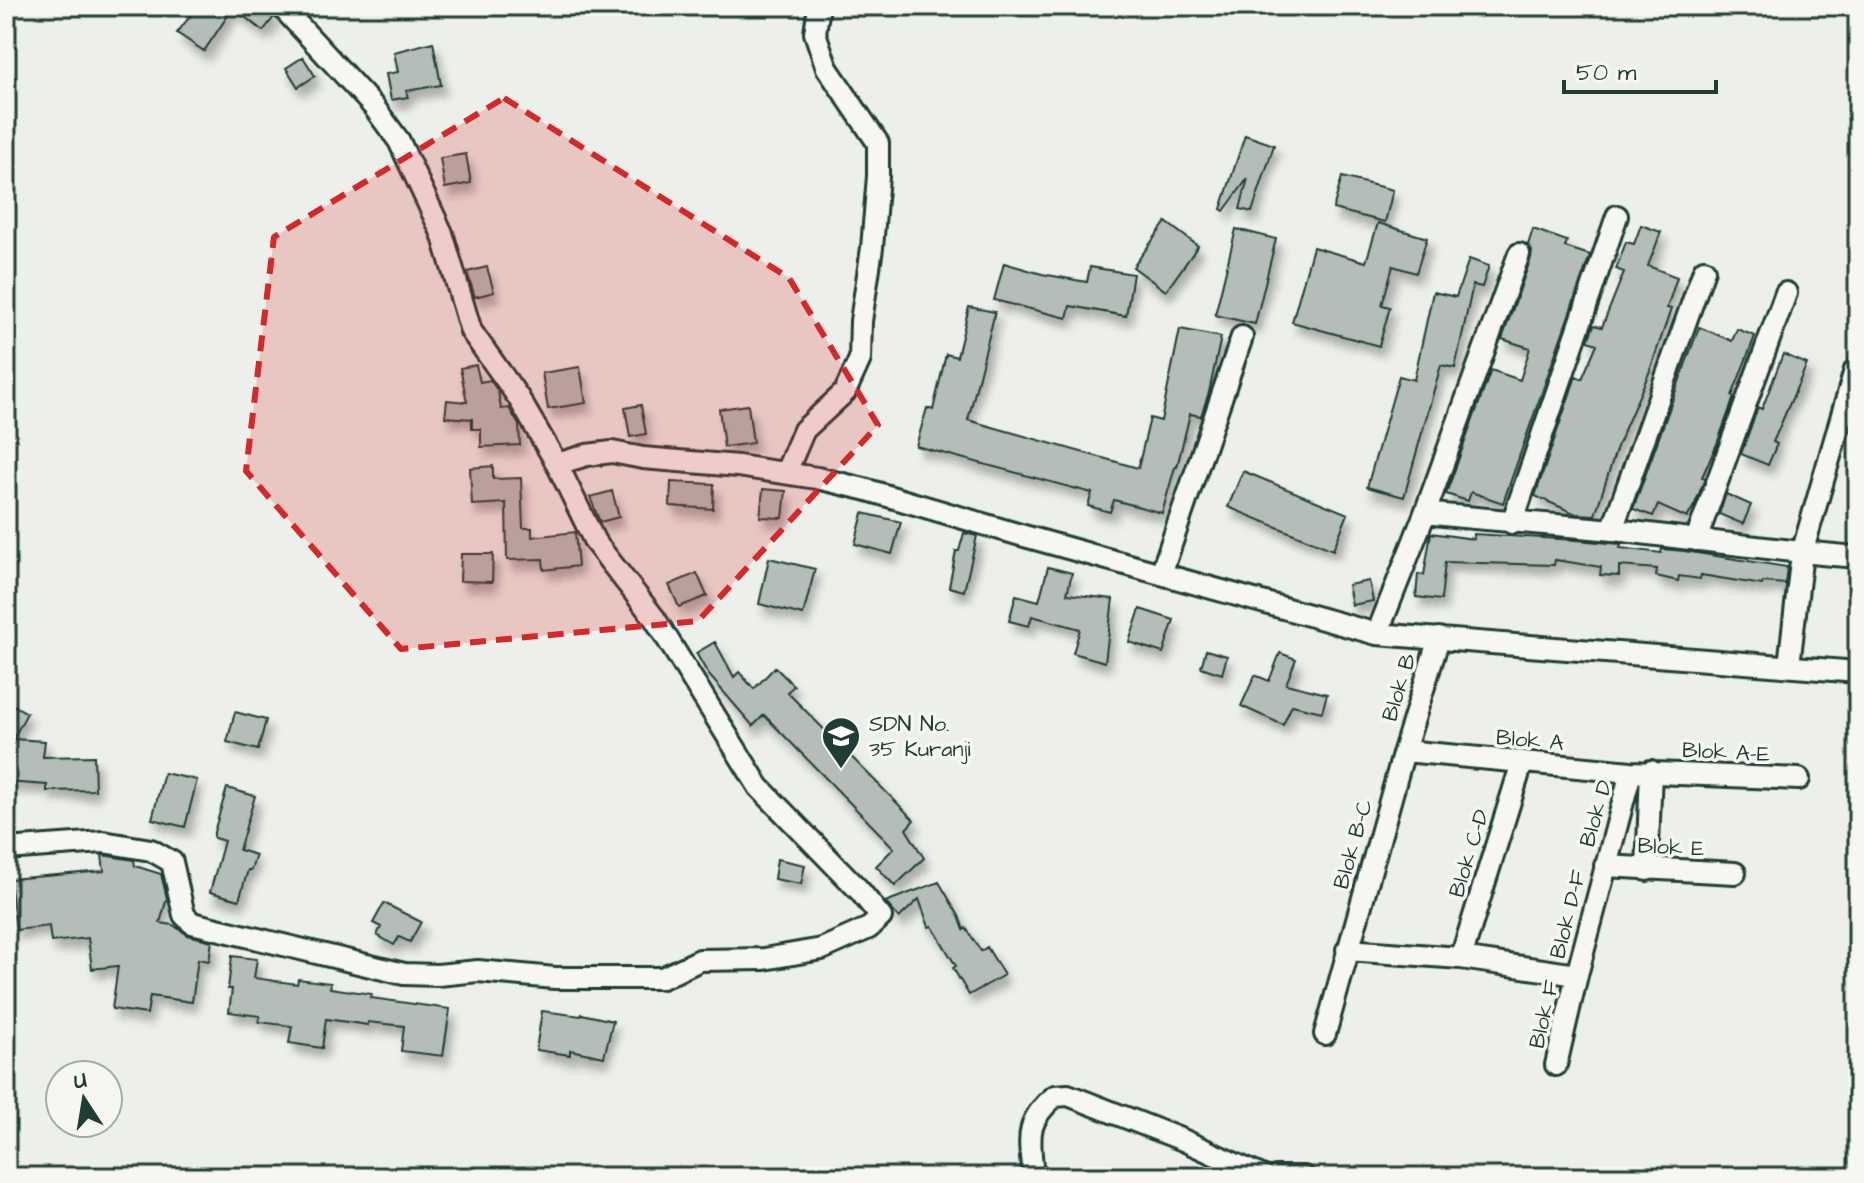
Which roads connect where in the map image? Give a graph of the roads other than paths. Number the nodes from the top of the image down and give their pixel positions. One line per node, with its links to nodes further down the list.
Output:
1 (281, 6): 9 (street)
2 (819, 6): 10 (street)
3 (1617, 216): 12 (street)
4 (1519, 254): 11 (street)
5 (1704, 270): 13 (street)
6 (1786, 293): 14 (street)
7 (1242, 337): 17 (street)
8 (1855, 370): 15 (street)
9 (557, 464): 10 (street); 26 (street)
10 (786, 472): 17 (street)
11 (1425, 513): 12 (street); 18 (street)
12 (1512, 523): 13 (street)
13 (1612, 530): 14 (street)
14 (1696, 540): 15 (street)
15 (1802, 553): 16 (street); 20 (street)
16 (1858, 557)
17 (1161, 574): 18 (street)
18 (1377, 634): 19 (street)
19 (1439, 638): 20 (street); 22 (street, Blok B)
20 (1789, 665): 21 (street)
21 (1858, 672)
22 (1404, 751): 23 (street, Blok A); 30 (street, Blok B-C)
23 (1522, 763): 24 (street, Blok A); 31 (street, Blok C-D)
24 (1641, 772): 25 (street, Blok A-E); 27 (street, Blok D); 28 (street)
25 (1799, 779)
26 (6, 849)
27 (1605, 866): 28 (street, Blok E); 32 (street, Blok D-F)
28 (1647, 870): 29 (street, Blok E)
29 (1735, 873)
30 (1347, 950): 31 (street); 33 (street)
31 (1461, 958): 32 (street)
32 (1577, 975): 34 (street, Blok F)
33 (1325, 1034)
34 (1556, 1065)
35 (1033, 1177): 36 (street)
36 (1264, 1177)
37 (1276, 1177): 38 (street)
38 (1304, 1177)

